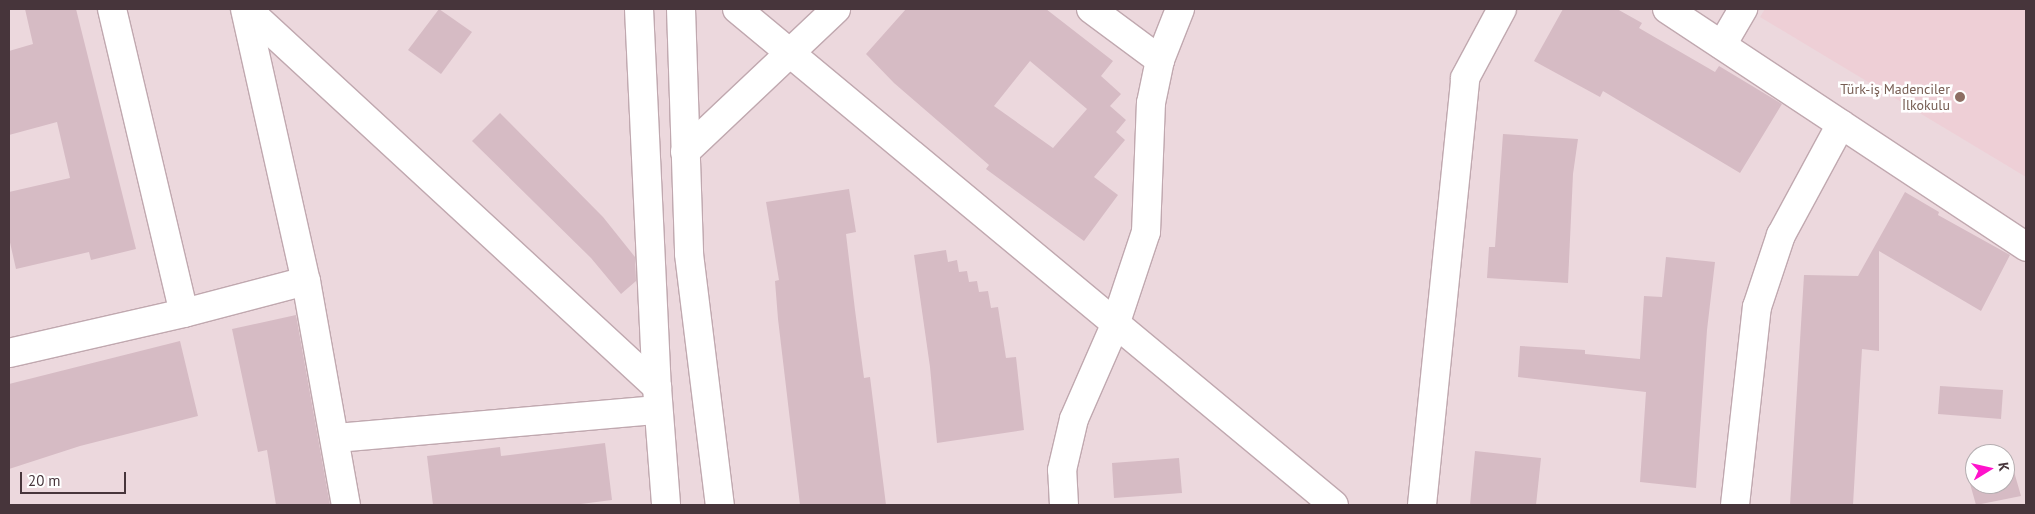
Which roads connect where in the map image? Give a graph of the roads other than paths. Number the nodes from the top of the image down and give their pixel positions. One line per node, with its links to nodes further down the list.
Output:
1 (112, 9): 19 (street)
2 (246, 9): 18 (street); 22 (street)
3 (639, 9): 22 (street)
4 (681, 9): 16 (street)
5 (737, 9): 13 (street)
6 (836, 9): 13 (street)
7 (1091, 9): 14 (street)
8 (1180, 9): 14 (street)
9 (1502, 9): 29 (street)
10 (1667, 9): 12 (street)
11 (1743, 9): 12 (street)
12 (1722, 45): 15 (street)
13 (792, 54): 16 (street); 20 (street)
14 (1160, 60): 20 (street)
15 (1841, 124): 17 (street); 30 (street)
16 (685, 152): 26 (street)
17 (2026, 247)
18 (306, 281): 19 (street); 23 (street)
19 (184, 313): 21 (street)
20 (1115, 325): 27 (street); 28 (street)
21 (9, 353)
22 (658, 398): 23 (street); 25 (street)
23 (336, 438): 24 (street)
24 (346, 505)
25 (666, 505)
26 (720, 505)
27 (1064, 505)
28 (1334, 505)
29 (1422, 505)
30 (1735, 505)

